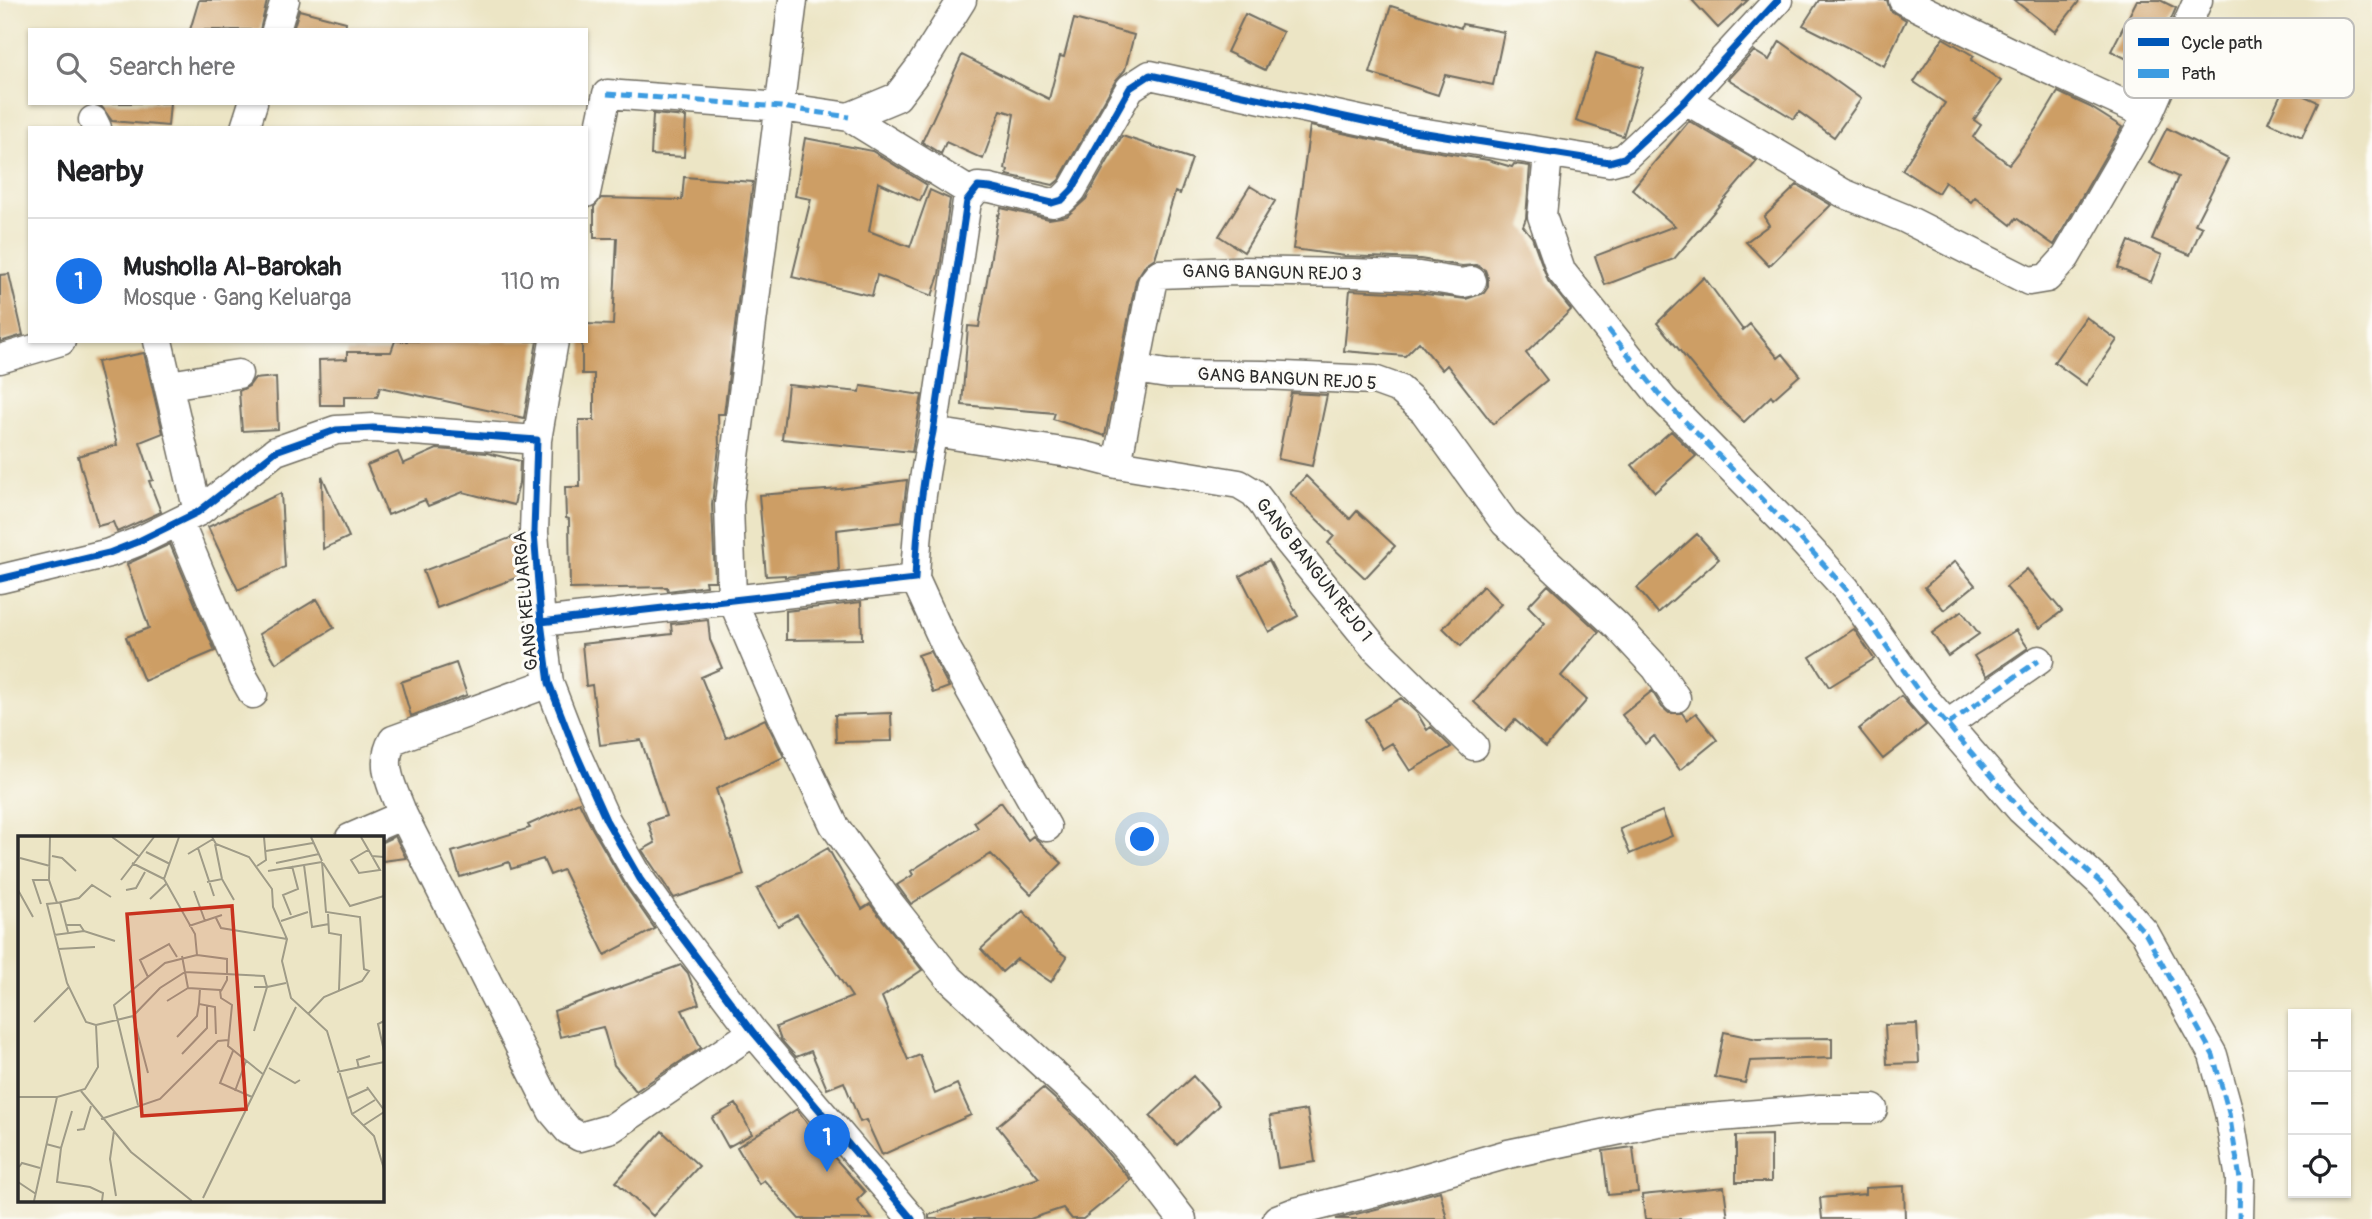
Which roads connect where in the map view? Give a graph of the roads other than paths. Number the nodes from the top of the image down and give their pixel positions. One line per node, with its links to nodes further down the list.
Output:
1 (285, 0): 8 (street)
2 (793, 0): 12 (street)
3 (962, 0): 14 (street)
4 (1779, 0): 10 (street)
5 (1903, 0): 13 (street)
6 (2198, 0): 7 (street)
7 (2190, 18)
8 (277, 28)
9 (2155, 98): 13 (street)
10 (1686, 100): 13 (street); 16 (street)
11 (252, 105): 15 (street)
12 (781, 107): 14 (street); 17 (street); 33 (street)
13 (2148, 115)
14 (849, 117): 18 (street)
15 (246, 126)
16 (1551, 154): 18 (street); 39 (street)
17 (588, 184)
18 (972, 193): 27 (street)
19 (1472, 281): 24 (street, GANG BANGUN REJO 3)
20 (54, 343): 23 (street)
21 (158, 343): 26 (street)
22 (554, 343): 28 (street, GANG KELUARGA)
23 (0, 359)
24 (1135, 369): 29 (street, GANG BANGUN REJO 3); 38 (street, GANG BANGUN REJO 5)
25 (238, 374): 26 (street)
26 (169, 385): 30 (street)
27 (933, 432): 29 (street); 32 (street)
28 (537, 440): 30 (street); 34 (street, GANG KELUARGA)
29 (1116, 464): 40 (street, GANG BANGUN REJO 1)
30 (188, 517): 31 (street); 37 (street)
31 (0, 579)
32 (915, 579): 33 (street); 42 (street)
33 (732, 599): 34 (street); 47 (street)
34 (541, 622): 36 (street, GANG KELUARGA)
35 (2039, 660): 39 (street)
36 (549, 683): 41 (street); 44 (street, GANG KELUARGA)
37 (253, 694)
38 (1676, 698)
39 (1948, 724): 49 (street)
40 (1474, 746)
41 (403, 815): 43 (street); 44 (street)
42 (1047, 827)
43 (355, 836)
44 (753, 1032): 46 (street, GANG KELUARGA)
45 (1873, 1109): 48 (street)
46 (912, 1219)
47 (1182, 1219)
48 (1277, 1219)
49 (2239, 1219)

